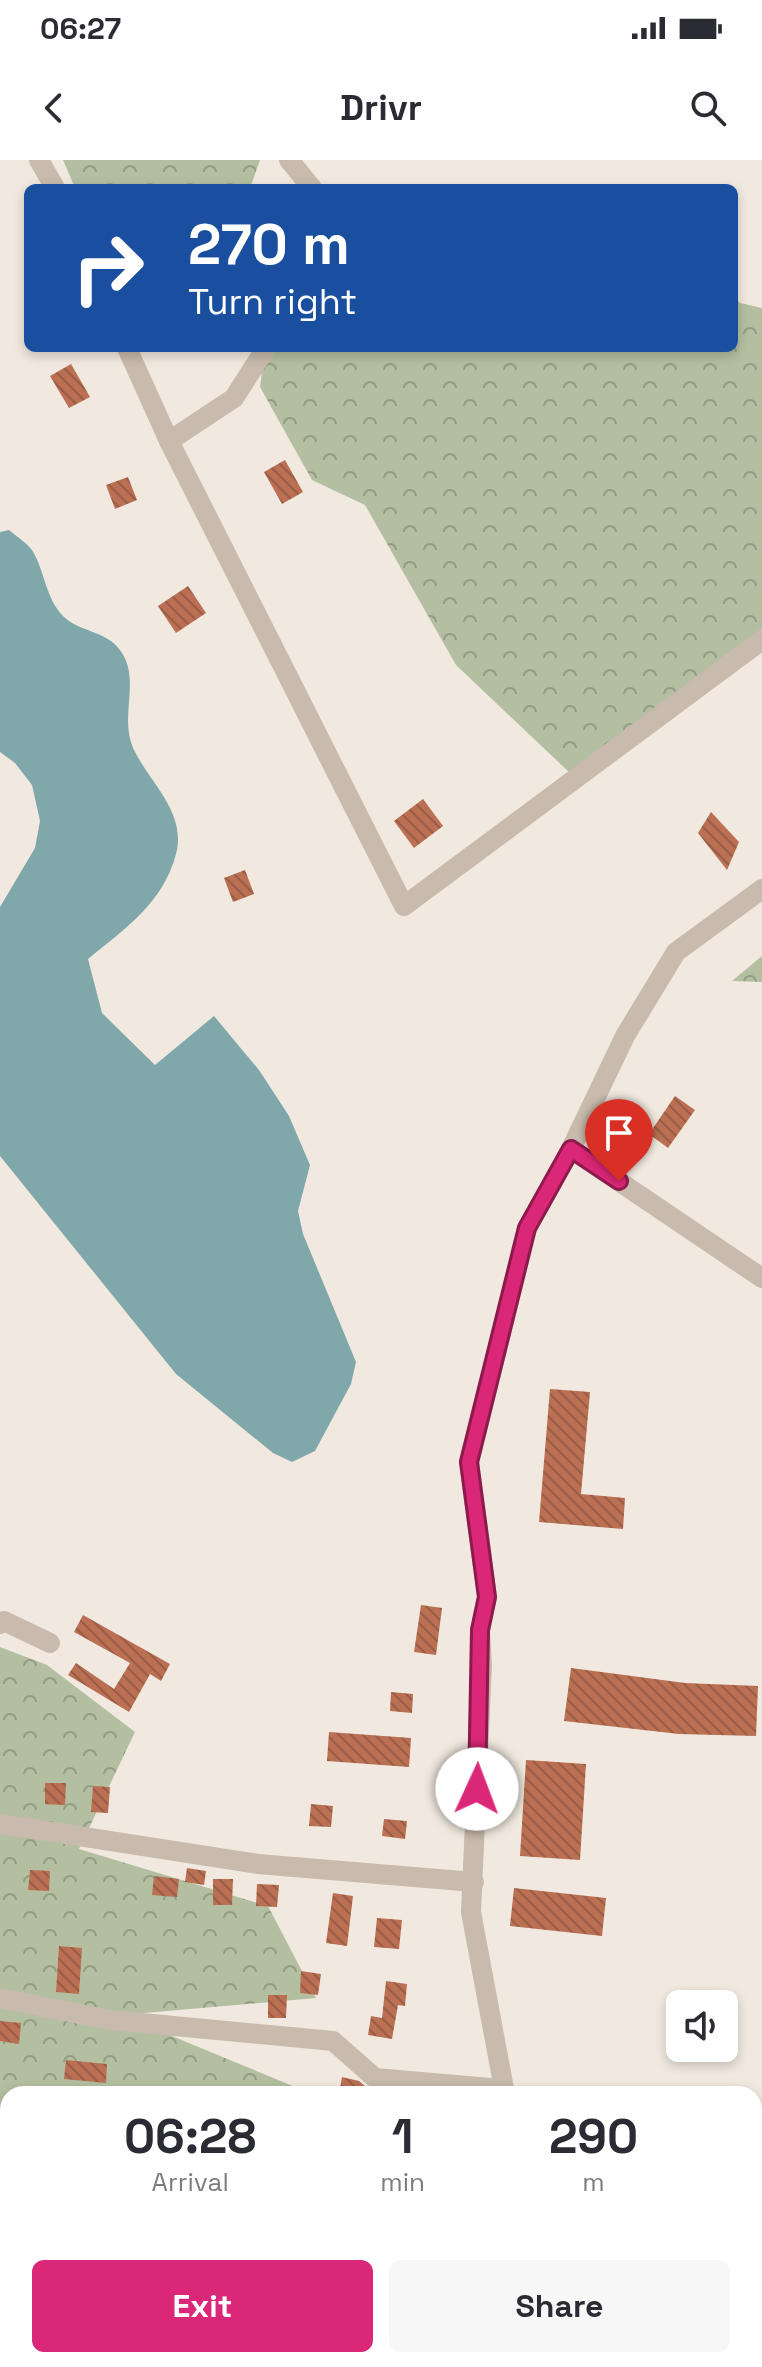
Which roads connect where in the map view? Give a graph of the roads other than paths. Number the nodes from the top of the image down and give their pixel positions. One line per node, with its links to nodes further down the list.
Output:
1 (39, 160): 3 (street)
2 (289, 160): 4 (street)
3 (53, 184)
4 (309, 184)
5 (129, 352): 7 (street)
6 (263, 352): 7 (street)
7 (169, 441): 8 (street)
8 (762, 640)
9 (762, 889): 10 (street)
10 (571, 1149): 11 (street); 15 (street)
11 (762, 1278)
12 (0, 1624): 13 (street)
13 (50, 1643)
14 (0, 1824): 15 (street)
15 (474, 1882): 18 (street)
16 (0, 1998): 17 (street)
17 (449, 2086)
18 (503, 2086)

